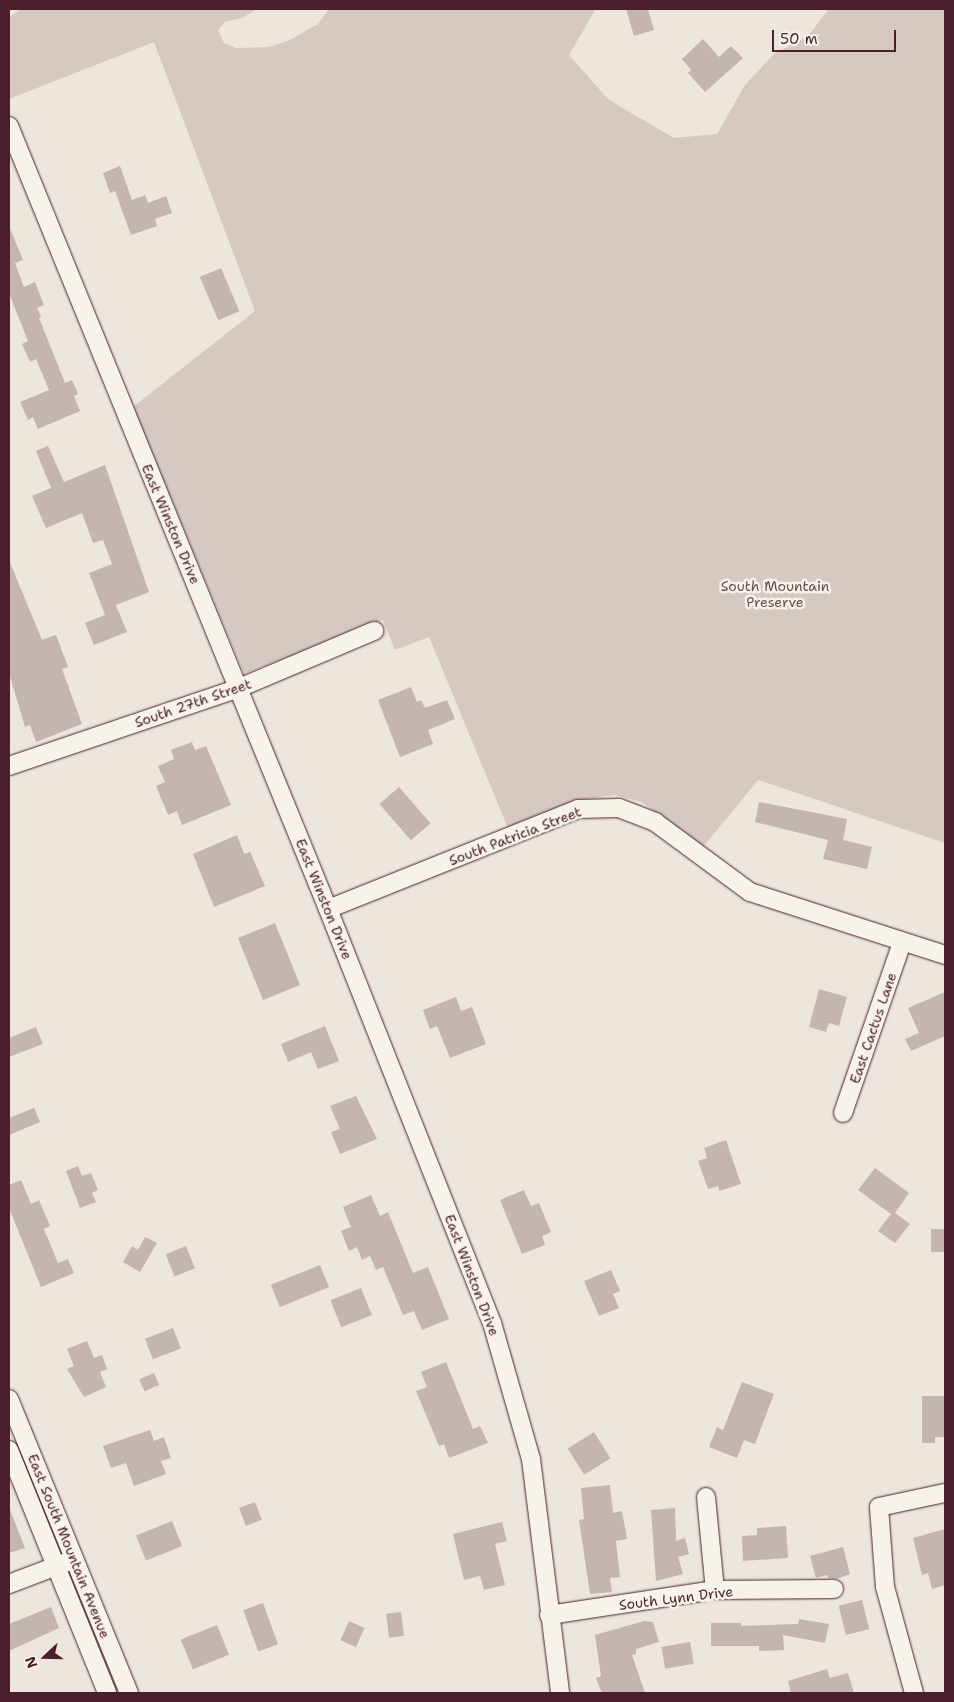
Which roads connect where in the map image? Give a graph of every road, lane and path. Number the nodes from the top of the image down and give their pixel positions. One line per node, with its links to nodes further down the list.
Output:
1 (9, 126): 3 (street, East Winston Drive)
2 (374, 631): 3 (street, South 27th Street)
3 (239, 688): 4 (street, South 27th Street); 5 (street, East Winston Drive)
4 (9, 766)
5 (328, 909): 6 (street, South Patricia Street); 18 (street, East Winston Drive)
6 (902, 943): 7 (street, South Patricia Street); 8 (street, East Cactus Lane)
7 (945, 955)
8 (843, 1113)
9 (9, 1399): 13 (street, East South Mountain Avenue)
10 (9, 1450): 14 (street, East South Mountain Avenue)
11 (945, 1492): 22 (street)
12 (706, 1497): 17 (street)
13 (74, 1559): 14 (street); 20 (street, East South Mountain Avenue)
14 (56, 1567): 15 (street); 19 (street, East South Mountain Avenue)
15 (9, 1584)
16 (834, 1588): 17 (street, South Lynn Drive)
17 (715, 1590): 18 (street, South Lynn Drive)
18 (549, 1615): 21 (street, East Winston Drive)
19 (107, 1693)
20 (129, 1693)
21 (560, 1693)
22 (914, 1693)

